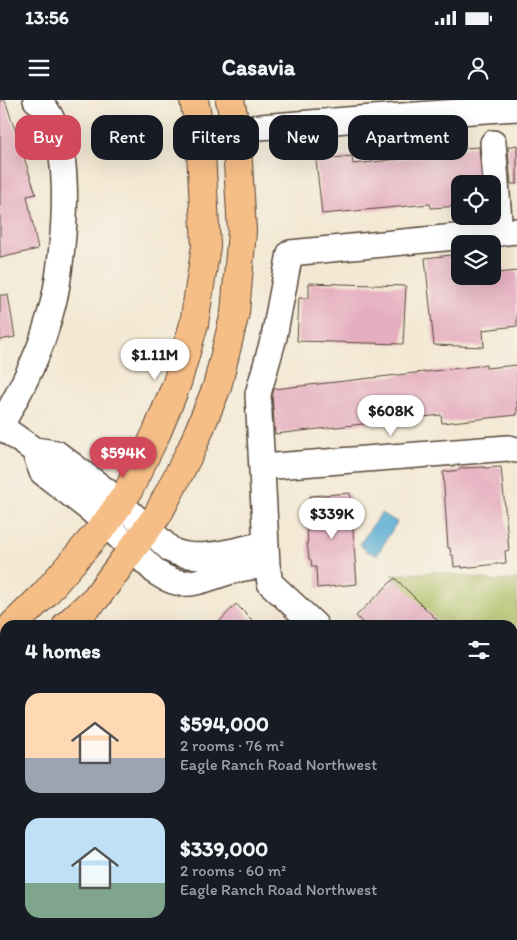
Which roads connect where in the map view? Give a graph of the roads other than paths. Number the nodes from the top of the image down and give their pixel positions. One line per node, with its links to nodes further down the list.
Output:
1 (36, 100): 13 (street)
2 (194, 100): 6 (main road)
3 (230, 100): 7 (main road)
4 (505, 106): 5 (street)
5 (358, 109): 8 (street)
6 (197, 115)
7 (233, 115)
8 (259, 125)
9 (493, 143): 12 (street)
10 (201, 160): 16 (main road)
11 (238, 160): 17 (main road)
12 (509, 232): 15 (street)
13 (0, 426): 16 (street)
14 (517, 450): 15 (street)
15 (262, 466): 18 (street)
16 (113, 513): 17 (street); 19 (main road)
17 (140, 539): 18 (street); 20 (main road)
18 (267, 554): 21 (street)
19 (18, 620)
20 (73, 620)
21 (310, 620)

